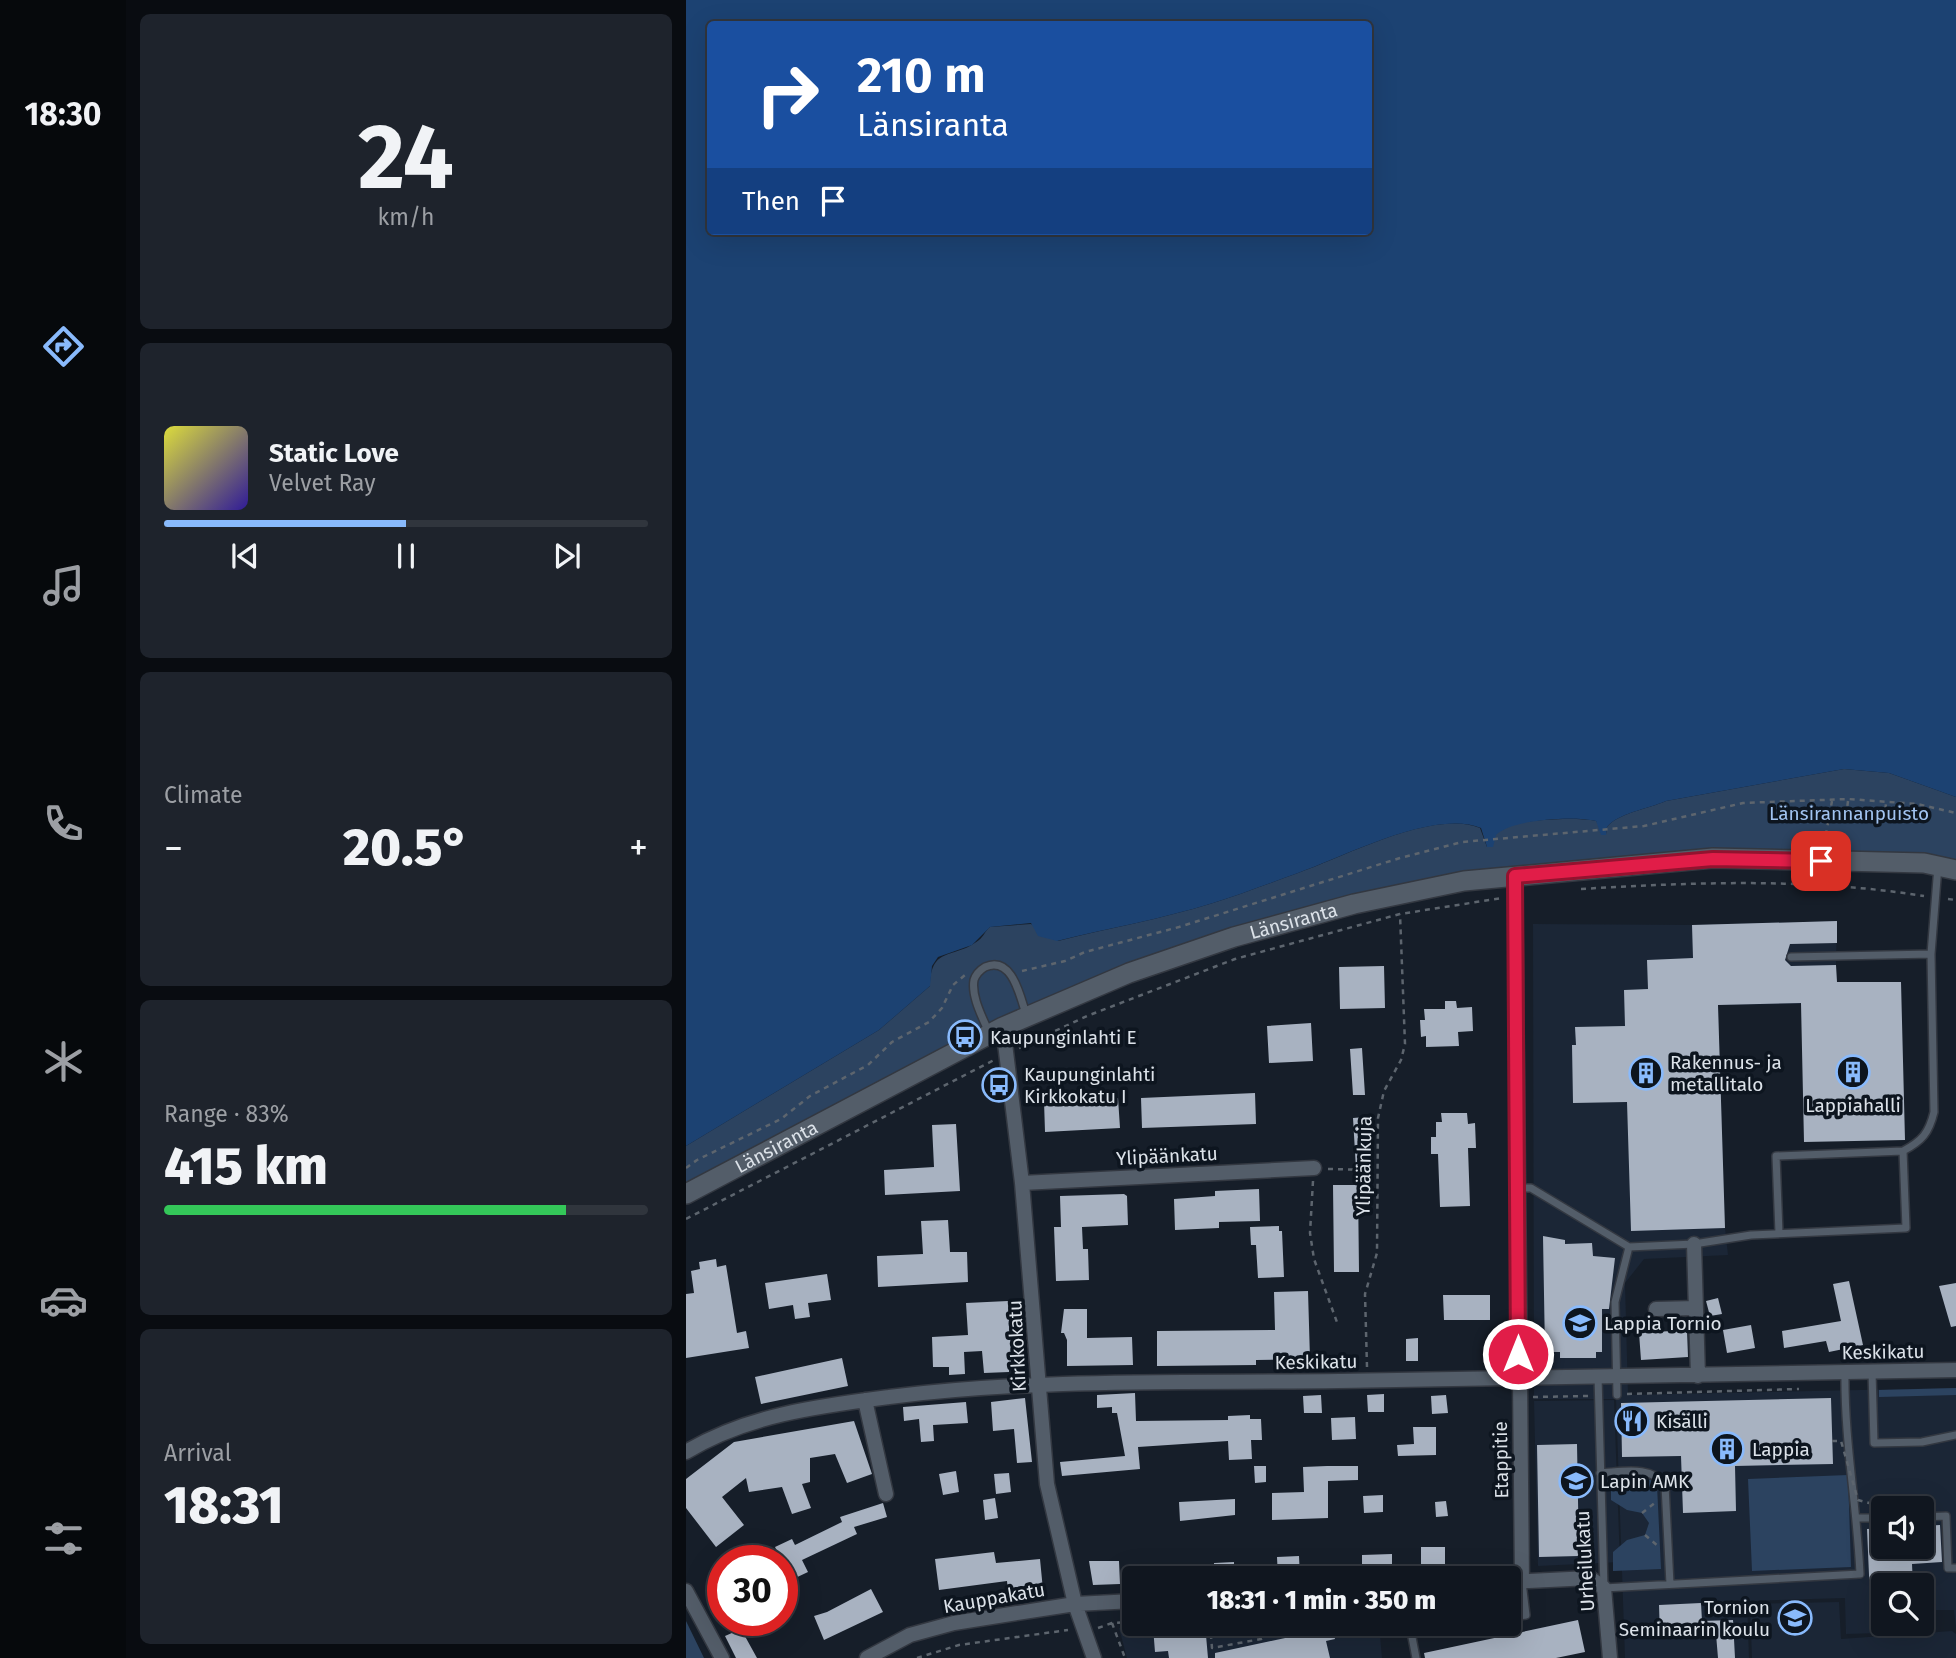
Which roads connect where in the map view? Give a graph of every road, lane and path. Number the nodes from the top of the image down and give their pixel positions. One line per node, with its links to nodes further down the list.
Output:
1 (1848, 799): 2 (path); 3 (path); 3 (path)
2 (1832, 800): 5 (path); 15 (path)
3 (1886, 803): 4 (path)
4 (1956, 813)
5 (1821, 861): 6 (street, Länsiranta); 7 (street, Länsiranta)
6 (1947, 868): 9 (lane)
7 (1515, 886): 11 (path); 16 (street, Länsiranta); 24 (street, Etappitie)
8 (1575, 889): 9 (path)
9 (1935, 898): 10 (path); 12 (lane)
10 (1956, 900)
11 (1400, 914): 18 (path); 22 (path, Ylipäänkuja)
12 (1931, 954): 13 (lane); 19 (lane)
13 (1791, 957)
14 (978, 972): 15 (lane); 17 (lane); 20 (path)
15 (1010, 973): 16 (lane)
16 (1027, 1016): 17 (street, Länsiranta)
17 (996, 1030): 18 (street, Kirkkokatu); 25 (street, Länsiranta)
18 (1007, 1053): 23 (street, Kirkkokatu); 26 (path)
19 (1903, 1151): 27 (lane); 27 (lane)
20 (686, 1168)
21 (1314, 1168): 22 (path); 23 (street, Ylipäänkatu); 32 (path)
22 (1377, 1170): 40 (path, Ylipäänkuja)
23 (1022, 1183): 41 (street, Kirkkokatu)
24 (1517, 1188): 29 (lane); 39 (street, Etappitie)
25 (686, 1194)
26 (686, 1219)
27 (1779, 1233): 28 (lane)
28 (1694, 1244): 29 (lane); 30 (street)
29 (1629, 1247): 38 (lane)
30 (1696, 1308): 31 (street); 36 (street)
31 (1656, 1309)
32 (1338, 1325)
33 (1956, 1370): 34 (street, Keskikatu)
34 (1872, 1371): 35 (street, Keskikatu); 47 (lane)
35 (1845, 1372): 36 (street, Keskikatu); 54 (lane)
36 (1698, 1376): 38 (street, Keskikatu)
37 (1598, 1377): 38 (street, Keskikatu); 39 (street, Keskikatu); 43 (lane, Urheilukatu)
38 (1616, 1377): 44 (lane)
39 (1518, 1378): 40 (street, Keskikatu); 45 (street, Etappitie)
40 (1367, 1380): 41 (street, Keskikatu)
41 (1038, 1384): 46 (street, Keskikatu); 64 (street, Kirkkokatu)
42 (1805, 1389): 44 (path)
43 (1597, 1395): 45 (path); 50 (lane, Urheilukatu)
44 (1617, 1395)
45 (1519, 1397): 56 (street, Etappitie)
46 (865, 1400): 49 (street, Keskikatu); 51 (street)
47 (1956, 1435)
48 (1832, 1441): 52 (path, bridge)
49 (686, 1452)
50 (1600, 1473): 59 (lane); 60 (lane, Urheilukatu)
51 (887, 1494)
52 (1871, 1503)
53 (1934, 1516): 57 (lane)
54 (1858, 1518): 55 (lane); 59 (lane)
55 (1871, 1518)
56 (1516, 1566)
57 (1956, 1568)
58 (1521, 1582): 60 (street)
59 (1670, 1584): 60 (lane)
60 (1604, 1588): 78 (street, Urheilukatu)
61 (686, 1591): 72 (street)
62 (1521, 1598): 65 (lane)
63 (1122, 1602): 64 (street, Kauppakatu)
64 (1076, 1604): 68 (street, Kirkkokatu); 73 (street, Kauppakatu)
65 (1521, 1616)
66 (1112, 1623): 67 (path); 68 (path); 76 (path)
67 (1122, 1623)
68 (1084, 1632): 74 (path); 75 (street, Kirkkokatu)
69 (1211, 1636): 70 (path)
70 (1267, 1636)
71 (1412, 1636): 77 (lane)
72 (722, 1658)
73 (867, 1658)
74 (916, 1658)
75 (1094, 1658)
76 (1125, 1658)
77 (1416, 1658)
78 (1610, 1658)

